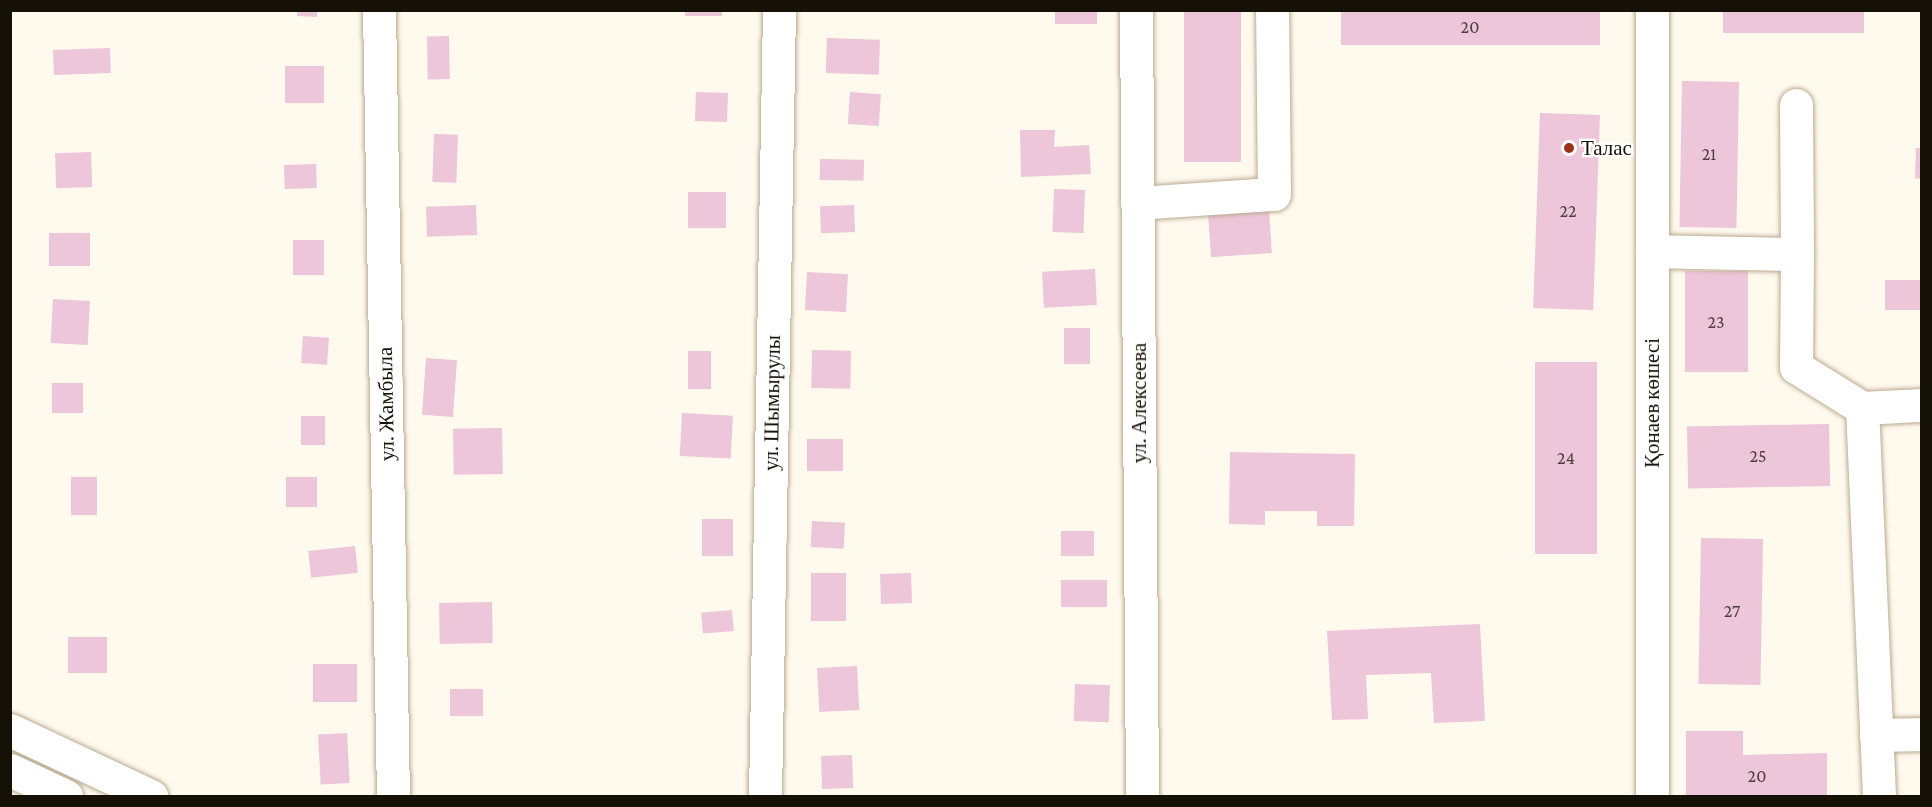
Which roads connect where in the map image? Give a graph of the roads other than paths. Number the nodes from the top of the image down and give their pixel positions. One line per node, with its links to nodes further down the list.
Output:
1 (379, 10): 18 (street, ул. Жамбыла)
2 (779, 10): 19 (street, ул. Шымырулы)
3 (1136, 10): 7 (street, ул. Алексеева)
4 (1272, 10): 7 (street)
5 (1652, 10): 8 (street, Қонаев көшесі)
6 (1796, 105): 9 (street)
7 (1137, 203): 20 (street, ул. Алексеева)
8 (1652, 251): 9 (street); 21 (street, Қонаев көшесі)
9 (1797, 254): 11 (street)
10 (1922, 405): 11 (street)
11 (1862, 408): 13 (street)
12 (10, 730): 17 (street)
13 (1876, 735): 14 (street); 22 (street)
14 (1922, 735)
15 (10, 770): 16 (street)
16 (66, 796)
17 (151, 796)
18 (393, 796)
19 (765, 796)
20 (1142, 796)
21 (1652, 796)
22 (1879, 796)

